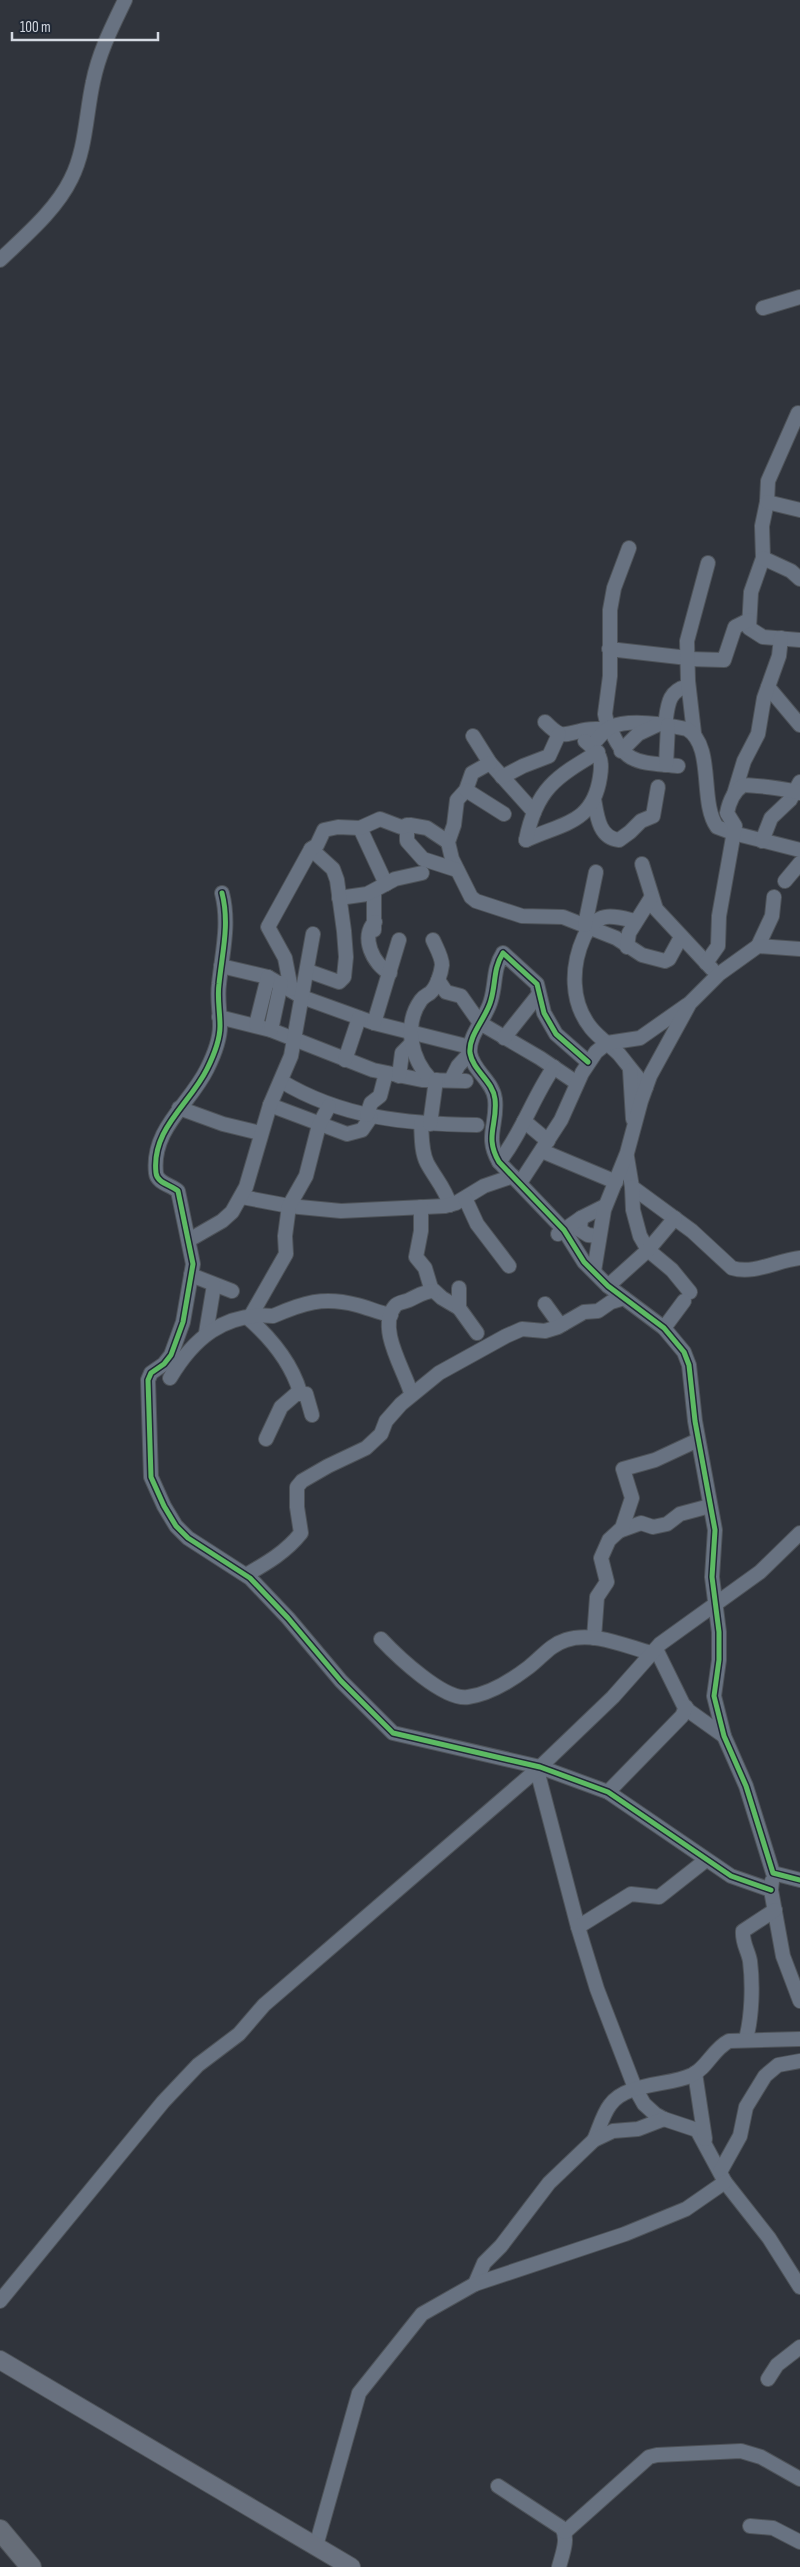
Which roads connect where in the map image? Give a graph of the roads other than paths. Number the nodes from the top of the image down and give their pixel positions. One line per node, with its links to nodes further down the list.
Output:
1 (125, 0): 2 (street)
2 (0, 260)
3 (800, 298): 4 (street)
4 (763, 308)
5 (798, 413): 6 (street)
6 (767, 502): 7 (street); 9 (street)
7 (800, 510)
8 (629, 548): 15 (street)
9 (763, 558): 11 (street); 12 (street)
10 (708, 563): 16 (street)
11 (800, 579)
12 (749, 620): 13 (street); 16 (street)
13 (781, 638): 14 (street); 18 (street)
14 (800, 640)
15 (609, 649): 16 (street); 22 (street)
16 (688, 658): 17 (street)
17 (688, 686): 20 (street); 24 (street)
18 (768, 687): 21 (street); 34 (street)
19 (546, 722): 25 (street)
20 (664, 725): 22 (street); 24 (street); 28 (street); 28 (street)
21 (800, 725)
22 (609, 728): 23 (street); 27 (street); 28 (street)
23 (574, 733): 25 (street); 27 (street)
24 (694, 733): 42 (street)
25 (559, 734): 30 (street)
26 (473, 736): 29 (street)
27 (595, 749): 35 (street); 36 (street)
28 (621, 751)
29 (490, 762): 30 (street); 33 (street)
30 (502, 777): 36 (street)
31 (658, 788): 39 (street)
32 (798, 788): 34 (street); 43 (street)
33 (466, 790): 37 (street); 44 (street)
34 (734, 795): 42 (street)
35 (594, 799): 38 (street); 39 (street)
36 (534, 812): 38 (street)
37 (504, 814)
38 (580, 816): 39 (street)
39 (600, 824)
40 (407, 825): 41 (street); 44 (street); 47 (street)
41 (360, 828): 45 (street); 54 (street)
42 (734, 833): 43 (street); 69 (street)
43 (762, 841): 46 (street)
44 (448, 843): 47 (street); 50 (street)
45 (311, 849): 58 (street); 76 (street)
46 (800, 850)
47 (434, 862): 50 (street)
48 (800, 863): 53 (street)
49 (642, 864): 59 (street)
50 (457, 870): 61 (street)
51 (596, 872): 61 (street)
52 (422, 873): 54 (street)
53 (785, 882)
54 (386, 884): 55 (street)
55 (374, 892): 58 (street); 72 (street)
56 (222, 893): 70 (street)
57 (774, 897): 66 (street)
58 (339, 898): 71 (street)
59 (651, 898): 60 (street); 63 (street)
60 (635, 921): 61 (street); 67 (street)
61 (587, 926): 67 (street); 88 (street)
62 (313, 934): 71 (street)
63 (681, 937): 67 (street); 69 (street)
64 (399, 940): 72 (street)
65 (433, 940): 75 (street)
66 (758, 946): 68 (street); 73 (street)
67 (627, 947)
68 (800, 949)
69 (706, 963): 73 (street)
70 (221, 966): 74 (street); 79 (street)
71 (308, 971): 76 (street)
72 (390, 973): 81 (street)
73 (718, 975): 78 (street)
74 (268, 976): 76 (street); 83 (street)
75 (438, 980): 82 (street); 85 (street)
76 (291, 989): 80 (street); 84 (street); 87 (street)
77 (539, 994): 82 (street); 86 (street); 91 (street)
78 (690, 1003): 88 (street); 100 (street)
79 (219, 1017): 83 (street); 103 (street)
80 (359, 1018): 81 (street); 90 (street)
81 (374, 1023): 85 (street)
82 (480, 1023): 86 (street); 89 (street)
83 (256, 1025): 84 (street)
84 (271, 1030): 87 (street)
85 (411, 1037): 89 (street); 94 (street); 95 (street)
86 (504, 1038): 92 (street)
87 (294, 1040): 90 (street); 98 (street)
88 (607, 1043): 91 (street); 93 (street)
89 (470, 1050): 96 (street); 113 (street)
90 (345, 1060): 94 (street)
91 (588, 1062): 99 (street)
92 (554, 1067): 99 (street); 105 (street)
93 (630, 1070): 100 (street); 109 (street)
94 (393, 1075): 95 (street); 104 (street)
95 (427, 1076): 96 (street); 106 (street)
96 (451, 1080): 97 (street)
97 (466, 1080)
98 (281, 1081): 101 (street); 102 (street)
99 (577, 1083): 111 (street)
100 (646, 1087): 109 (street)
101 (270, 1105): 107 (street); 110 (street)
102 (329, 1106): 104 (street); 107 (street)
103 (179, 1108): 110 (street); 126 (street)
104 (369, 1116): 106 (street); 107 (street)
105 (524, 1121): 111 (street); 113 (street)
106 (426, 1123): 108 (street); 119 (street)
107 (320, 1125): 120 (street)
108 (477, 1125)
109 (634, 1125): 112 (street)
110 (260, 1133): 117 (street)
111 (545, 1146): 114 (street); 116 (street)
112 (627, 1154): 115 (street); 116 (street)
113 (499, 1162): 114 (street)
114 (517, 1179): 118 (street); 125 (street)
115 (630, 1180): 116 (street); 124 (street); 128 (street)
116 (615, 1184): 121 (street)
117 (242, 1197): 120 (street); 126 (street)
118 (465, 1198): 119 (street); 130 (street)
119 (450, 1205): 122 (street)
120 (289, 1206): 122 (street); 143 (street)
121 (606, 1206): 123 (street); 127 (street)
122 (421, 1207): 137 (street)
123 (581, 1218): 125 (street); 127 (street)
124 (675, 1218): 128 (street); 129 (street)
125 (561, 1232): 131 (street)
126 (189, 1240): 132 (street)
127 (595, 1240): 131 (street)
128 (648, 1250): 134 (street); 146 (street)
129 (800, 1258)
130 (509, 1266)
131 (594, 1271): 134 (street)
132 (191, 1275): 133 (street); 158 (street)
133 (214, 1285): 136 (street); 141 (street)
134 (608, 1286): 138 (street)
135 (459, 1288): 140 (street)
136 (232, 1290)
137 (434, 1291): 140 (street); 142 (street)
138 (624, 1298): 145 (street); 146 (street)
139 (545, 1304): 145 (street)
140 (459, 1308): 148 (street)
141 (210, 1310): 144 (street); 147 (street)
142 (391, 1314): 143 (street); 150 (street)
143 (249, 1318): 144 (street); 151 (street)
144 (230, 1322): 147 (street)
145 (560, 1324): 158 (street)
146 (664, 1328): 154 (street)
147 (206, 1333): 149 (street)
148 (477, 1333)
149 (170, 1378)
150 (410, 1390)
151 (300, 1392): 152 (street); 153 (street)
152 (312, 1416)
153 (266, 1438)
154 (698, 1440): 155 (street); 156 (street)
155 (710, 1506): 156 (street); 159 (street)
156 (619, 1531): 160 (street)
157 (800, 1533): 159 (street)
158 (246, 1575): 165 (street)
159 (714, 1606): 162 (street); 164 (street)
160 (594, 1638): 161 (street); 162 (street)
161 (381, 1639)
162 (654, 1651): 163 (street); 165 (street)
163 (686, 1707): 164 (street); 166 (street)
164 (724, 1736): 168 (street)
165 (538, 1769): 166 (street); 172 (street); 185 (street)
166 (608, 1792): 167 (street)
167 (706, 1860): 170 (street); 172 (street)
168 (773, 1873): 169 (street); 170 (street)
169 (800, 1880)
170 (771, 1890): 171 (street)
171 (775, 1910): 173 (street); 174 (street)
172 (578, 1927): 178 (street)
173 (800, 2001)
174 (746, 2039): 175 (street); 177 (street)
175 (800, 2039)
176 (800, 2061): 182 (street)
177 (695, 2073): 178 (street); 181 (street)
178 (635, 2088): 179 (street); 180 (street)
179 (664, 2119): 180 (street); 181 (street)
180 (594, 2140): 183 (street)
181 (706, 2146): 182 (street)
182 (722, 2177): 183 (street); 184 (street)
183 (475, 2284): 195 (street)
184 (800, 2287)
185 (0, 2301)
186 (800, 2347): 188 (street)
187 (0, 2360): 195 (main road)
188 (768, 2379)
189 (800, 2479): 193 (street)
190 (498, 2486): 193 (street)
191 (750, 2526): 194 (street)
192 (0, 2530): 196 (highway)
193 (565, 2532): 198 (street)
194 (800, 2542)
195 (316, 2546): 197 (main road)
196 (31, 2567)
197 (351, 2567)
198 (559, 2567)

